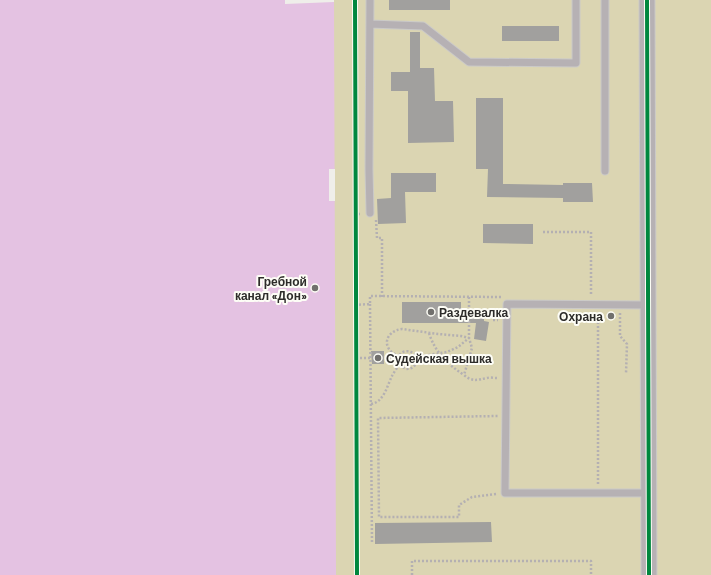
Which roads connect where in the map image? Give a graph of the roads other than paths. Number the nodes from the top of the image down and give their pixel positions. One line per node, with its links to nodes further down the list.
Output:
1 (370, 0): 5 (lane)
2 (576, 0): 5 (lane)
3 (605, 0): 6 (lane)
4 (647, 0): 8 (street)
5 (370, 24): 7 (lane)
6 (605, 172)
7 (370, 213)
8 (648, 305): 9 (street); 9 (lane)
9 (648, 493): 10 (street)
10 (649, 575)

